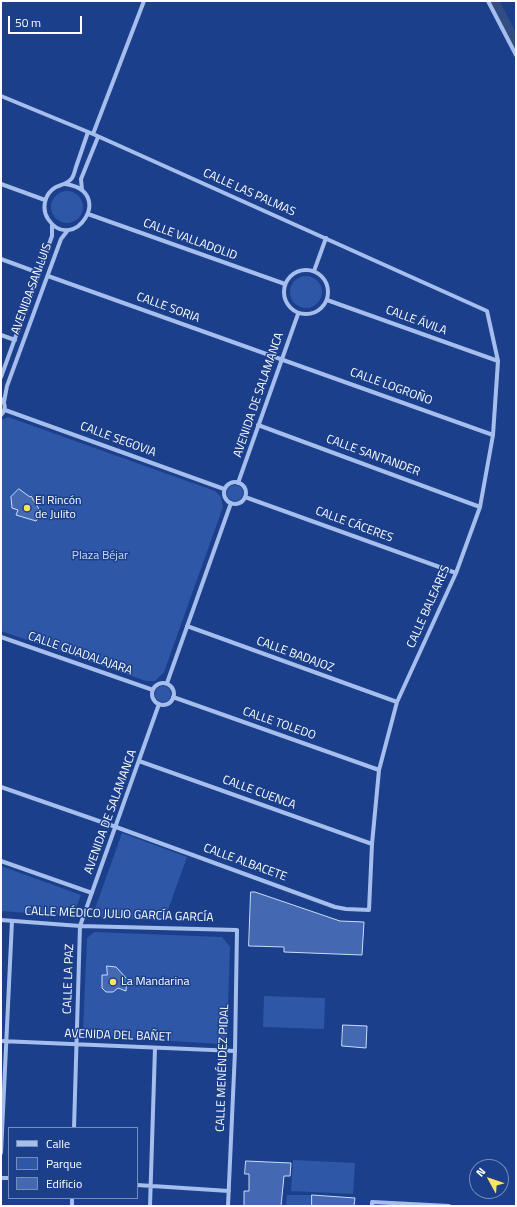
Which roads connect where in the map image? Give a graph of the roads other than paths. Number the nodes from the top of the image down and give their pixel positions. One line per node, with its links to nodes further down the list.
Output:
1 (144, 1): 6 (street)
2 (488, 1): 3 (street)
3 (516, 55)
4 (1, 96): 5 (street, CALLE LAS PALMAS)
5 (88, 132): 6 (street, CALLE LAS PALMAS); 9 (street)
6 (93, 134): 7 (street, CALLE LAS PALMAS)
7 (98, 137): 10 (street); 15 (street, CALLE LAS PALMAS)
8 (1, 184): 11 (street)
9 (65, 184): 10 (street); 11 (street)
10 (82, 190): 12 (street)
11 (45, 200): 13 (street)
12 (88, 214): 14 (street); 20 (street, CALLE VALLADOLID)
13 (52, 224): 14 (street); 18 (street, AVENIDA SAN LUIS)
14 (68, 230): 19 (street, AVENIDA SAN LUIS)
15 (326, 238): 17 (street); 22 (street, CALLE LAS PALMAS)
16 (1, 259): 18 (street)
17 (314, 271): 20 (street); 21 (street)
18 (39, 273): 25 (street, AVENIDA SAN LUIS)
19 (48, 276): 26 (street, CALLE SORIA); 29 (street, AVENIDA SAN LUIS)
20 (285, 284): 23 (street)
21 (327, 300): 23 (street); 27 (street, CALLE ÁVILA)
22 (487, 310): 27 (street, CALLE BALEARES)
23 (298, 314): 26 (street, AVENIDA DE SALAMANCA)
24 (1, 335): 25 (street)
25 (15, 340): 28 (street, AVENIDA SAN LUIS)
26 (282, 359): 32 (street, AVENIDA DE SALAMANCA); 33 (street, CALLE LOGROÑO)
27 (498, 361): 33 (street, CALLE BALEARES)
28 (1, 377)
29 (2, 401): 30 (street, AVENIDA SAN LUIS)
30 (4, 410): 31 (street); 35 (street, CALLE SEGOVIA)
31 (1, 415)
32 (258, 425): 34 (street, AVENIDA DE SALAMANCA); 38 (street, CALLE SANTANDER)
33 (493, 435): 38 (street, CALLE BALEARES)
34 (238, 483): 35 (street); 36 (street)
35 (224, 489): 37 (street)
36 (245, 496): 37 (street); 39 (street, CALLE CÁCERES)
37 (231, 503): 40 (street)
38 (480, 507): 39 (street, CALLE BALEARES)
39 (456, 573): 45 (street, CALLE BALEARES)
40 (187, 626): 42 (street); 45 (street, CALLE BADAJOZ)
41 (1, 637): 43 (street, CALLE GUADALAJARA)
42 (167, 683): 43 (street); 44 (street)
43 (153, 690): 46 (street)
44 (173, 697): 46 (street); 48 (street, CALLE TOLEDO)
45 (396, 702): 48 (street, CALLE BALEARES)
46 (159, 704): 47 (street, AVENIDA DE SALAMANCA)
47 (139, 761): 50 (street, AVENIDA DE SALAMANCA); 51 (street, CALLE CUENCA)
48 (379, 770): 51 (street, CALLE BALEARES)
49 (1, 787): 50 (street, CALLE ALBACETE)
50 (116, 827): 53 (street, AVENIDA DE SALAMANCA); 54 (street, CALLE ALBACETE)
51 (372, 844): 54 (street, CALLE BALEARES)
52 (1, 861): 53 (street)
53 (92, 893): 57 (street, AVENIDA DE SALAMANCA)
54 (368, 910)
55 (1, 920): 56 (street, CALLE MÉDICO JULIO GARCÍA GARCÍA)
56 (12, 921): 57 (street, CALLE MÉDICO JULIO GARCÍA GARCÍA); 59 (street)
57 (80, 926): 58 (street, CALLE MÉDICO JULIO GARCÍA GARCÍA); 60 (street, CALLE LA PAZ)
58 (237, 930): 62 (street, CALLE MENÉNDEZ PIDAL)
59 (4, 1041): 60 (street, AVENIDA DEL BAÑET); 64 (street)
60 (77, 1044): 61 (street, AVENIDA DEL BAÑET); 63 (street, CALLE LA PAZ)
61 (155, 1048): 62 (street, AVENIDA DEL BAÑET); 66 (street)
62 (234, 1051): 67 (street, CALLE MENÉNDEZ PIDAL)
63 (74, 1127)
64 (1, 1152)
65 (138, 1186): 66 (street)
66 (150, 1186): 67 (street); 69 (street)
67 (229, 1191): 70 (street, CALLE MENÉNDEZ PIDAL)
68 (372, 1204): 71 (street)
69 (150, 1206)
70 (228, 1206)
71 (436, 1206): 72 (street)
72 (449, 1206)

